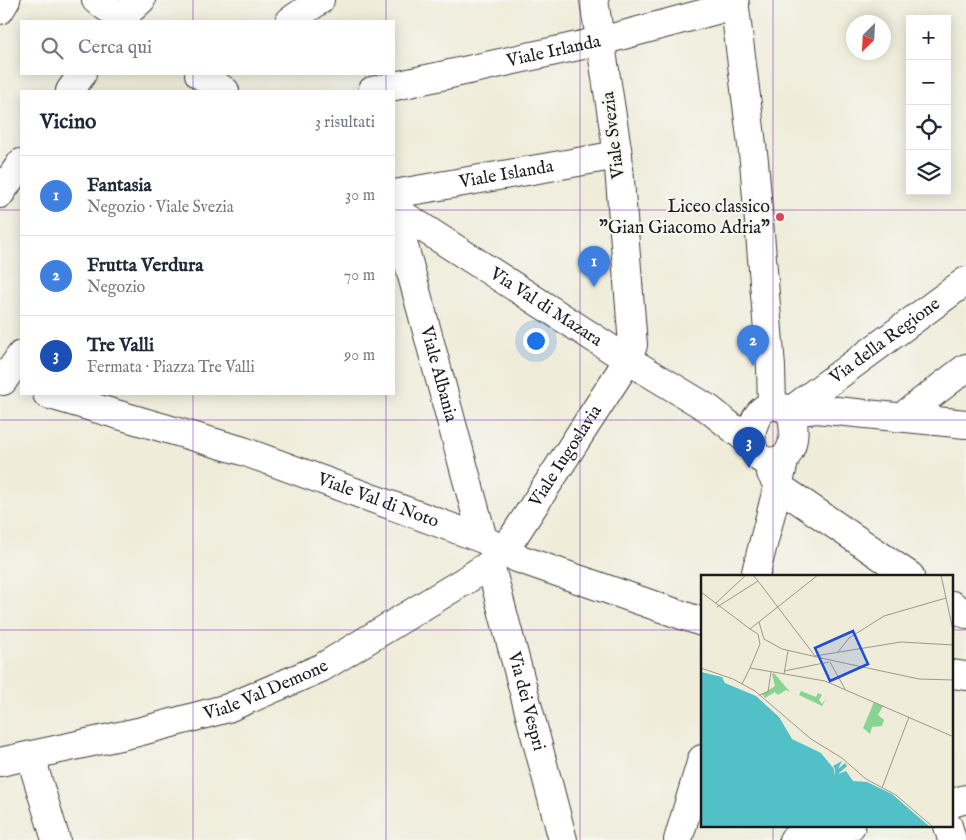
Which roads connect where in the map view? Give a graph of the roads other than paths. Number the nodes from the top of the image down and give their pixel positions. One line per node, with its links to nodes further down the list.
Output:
1 (6, 0): 7 (street)
2 (96, 0): 8 (street)
3 (141, 0): 8 (street)
4 (320, 0): 9 (street)
5 (594, 0): 10 (street, Viale Svezia)
6 (735, 3): 10 (street, Viale Irlanda); 27 (street)
7 (0, 10)
8 (121, 20)
9 (291, 20)
10 (601, 41): 13 (street, Viale Irlanda); 14 (street, Viale Svezia)
11 (81, 75): 12 (street)
12 (71, 90)
13 (377, 90)
14 (618, 155): 17 (street, Viale Islanda); 22 (street, Viale Svezia)
15 (20, 164): 16 (street)
16 (0, 194)
17 (395, 194)
18 (395, 210): 22 (street, Via Val di Mazara)
19 (395, 213): 32 (street, Viale Albania)
20 (966, 281): 27 (street, Via della Regione)
21 (20, 357): 24 (street)
22 (628, 360): 26 (street, Via Val di Mazara); 32 (street, Viale Iugoslavia)
23 (966, 368): 28 (street)
24 (8, 383)
25 (50, 395): 32 (street, Viale Val di Noto)
26 (705, 407): 27 (street); 30 (street, Via Val di Mazara)
27 (787, 407): 28 (street); 30 (street); 30 (street)
28 (903, 416): 29 (street)
29 (966, 424)
30 (766, 453): 31 (street)
31 (778, 486): 33 (street); 34 (street)
32 (491, 551): 37 (street, Viale Val di Noto); 38 (street, Viale Val Demone); 43 (street, Via dei Vespri)
33 (755, 575)
34 (909, 575)
35 (954, 606): 36 (street)
36 (966, 614)
37 (701, 622)
38 (35, 755): 39 (street, Viale Val Demone); 42 (street)
39 (0, 762)
40 (701, 762): 44 (street)
41 (843, 828): 45 (street)
42 (56, 840)
43 (563, 840)
44 (678, 840)
45 (793, 840)

